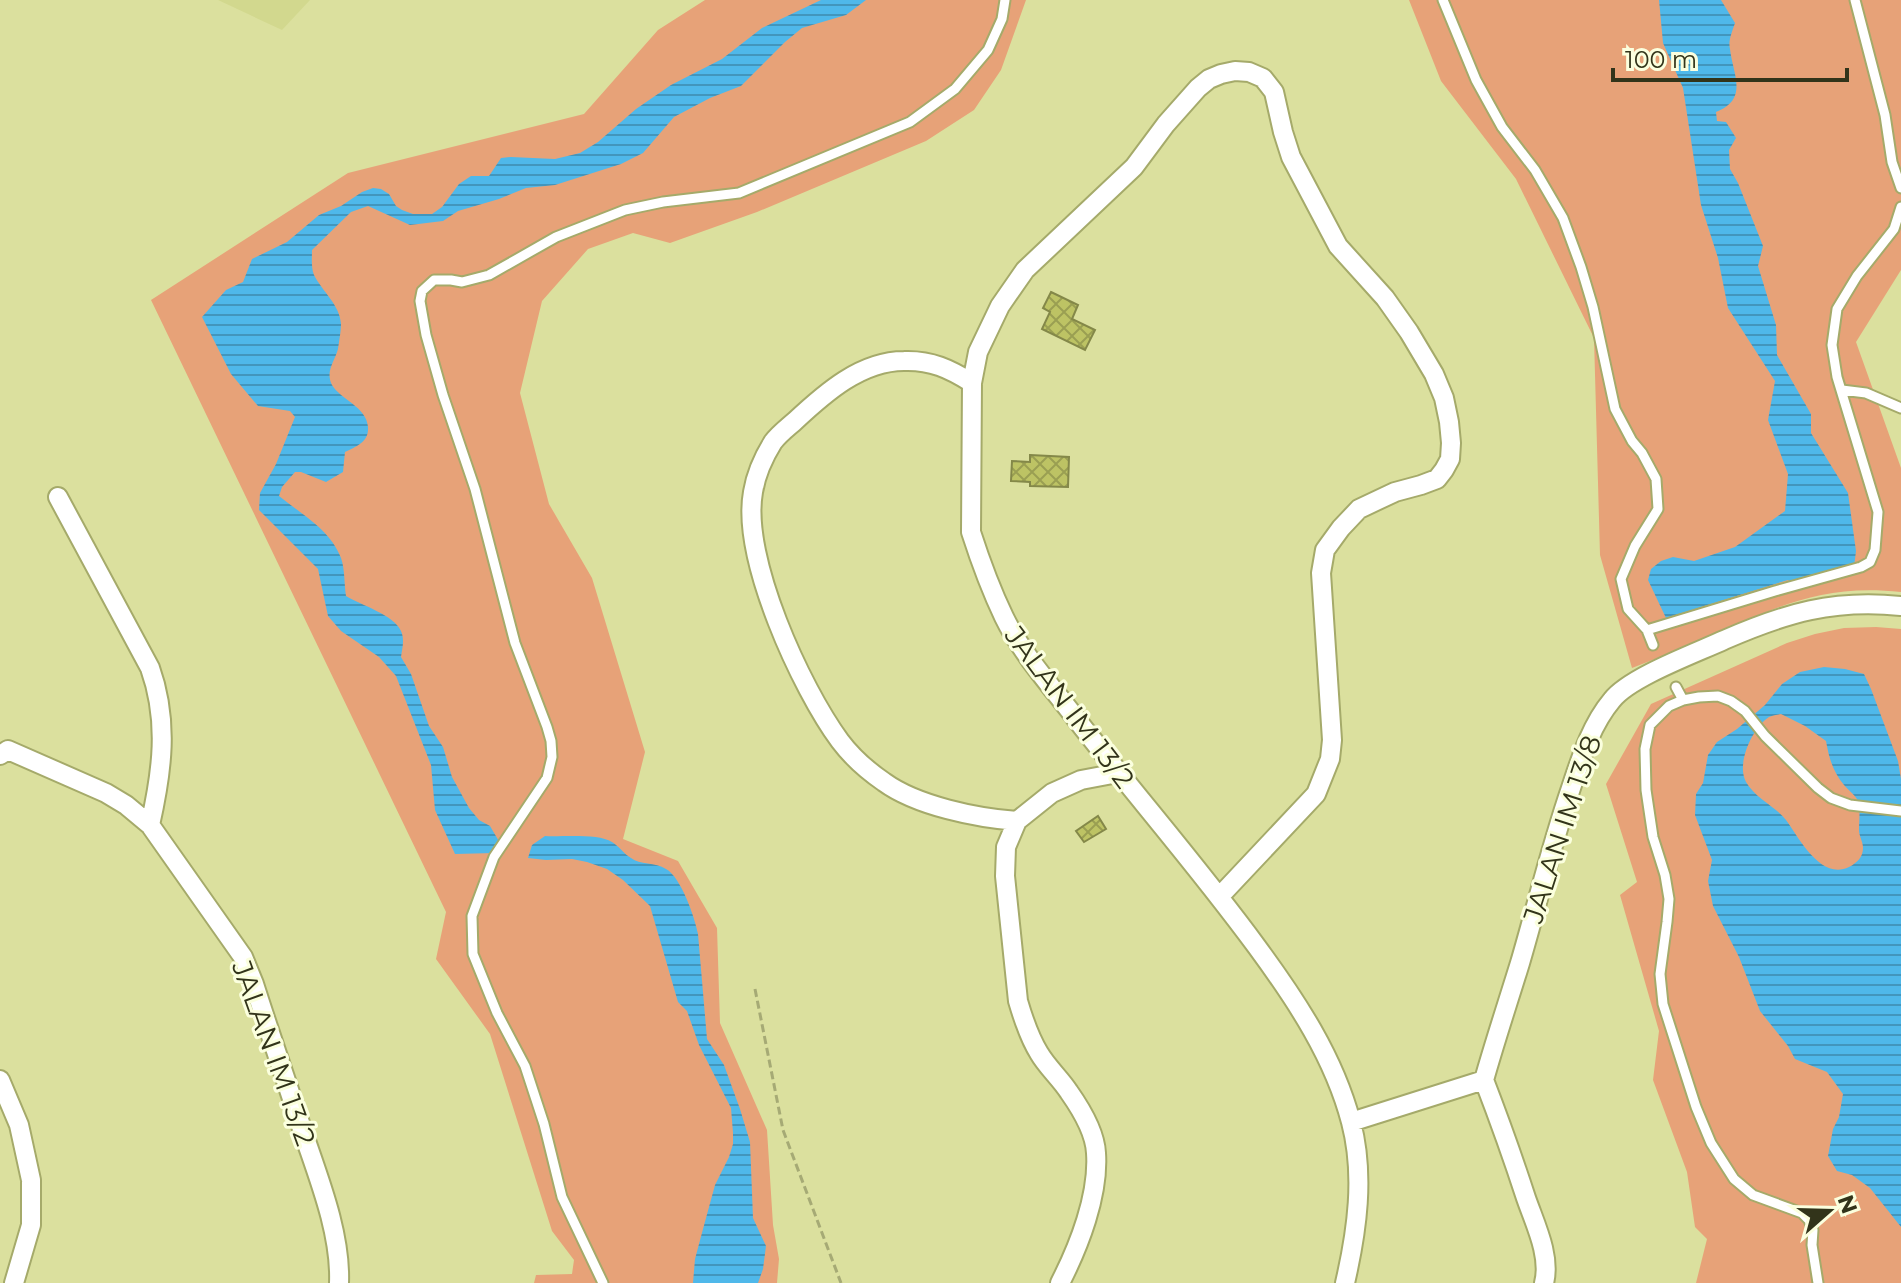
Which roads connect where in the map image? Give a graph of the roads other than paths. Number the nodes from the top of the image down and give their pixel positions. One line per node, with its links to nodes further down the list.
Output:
1 (1005, 0): 26 (lane)
2 (1443, 0): 11 (lane)
3 (1855, 0): 4 (lane)
4 (1901, 188)
5 (1901, 207): 7 (lane)
6 (972, 383): 16 (street, JALAN IM 13/2); 18 (street); 20 (street, JALAN IM 13/2)
7 (1842, 390): 8 (lane); 11 (lane)
8 (1901, 408)
9 (58, 497): 19 (street)
10 (1901, 606): 22 (street, JALAN IM 13/8)
11 (1647, 630): 12 (lane)
12 (1653, 645)
13 (1676, 687): 14 (lane)
14 (1683, 700): 17 (lane); 30 (lane)
15 (3, 747): 19 (street, JALAN IM 13/2)
16 (1118, 773): 18 (street); 20 (street, JALAN IM 13/2)
17 (1901, 811)
18 (1017, 821): 27 (street)
19 (150, 825): 25 (street, JALAN IM 13/2)
20 (1220, 896): 23 (street, JALAN IM 13/2)
21 (0, 1080): 24 (street)
22 (1484, 1080): 23 (street); 29 (street)
23 (1351, 1122): 28 (street, JALAN IM 13/2)
24 (14, 1283)
25 (339, 1283)
26 (603, 1283)
27 (1060, 1283)
28 (1345, 1283)
29 (1544, 1283)
30 (1818, 1283)

